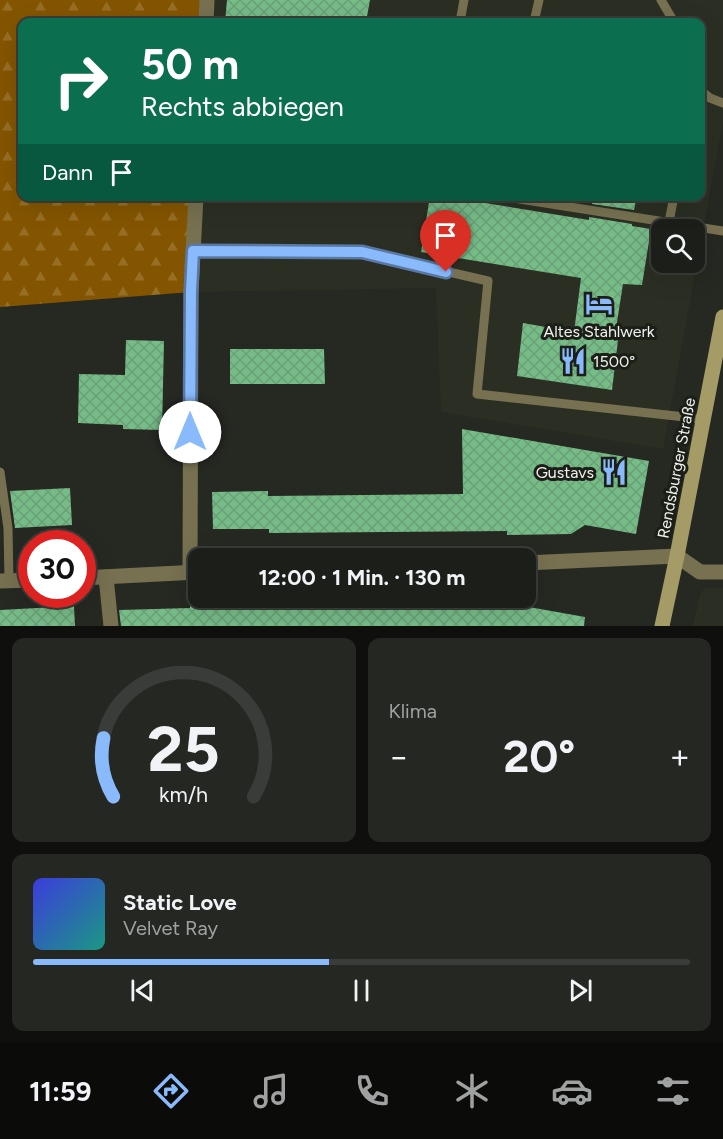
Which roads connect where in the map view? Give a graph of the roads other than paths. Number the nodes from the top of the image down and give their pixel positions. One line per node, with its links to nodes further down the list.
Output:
1 (207, 0): 5 (street)
2 (464, 0): 6 (lane)
3 (539, 0): 7 (lane)
4 (661, 0): 8 (lane)
5 (206, 18)
6 (461, 18)
7 (535, 18)
8 (672, 18)
9 (705, 94): 10 (lane)
10 (723, 103)
11 (196, 201): 18 (street)
12 (532, 201): 14 (lane)
13 (673, 201): 15 (lane)
14 (651, 219)
15 (670, 219)
16 (705, 228): 17 (lane)
17 (723, 231)
18 (193, 251): 20 (lane); 22 (street)
19 (723, 316): 20 (street, Rendsburger Straße)
20 (703, 420): 23 (street, Rendsburger Straße)
21 (0, 472): 29 (lane)
22 (194, 548)
23 (678, 556): 24 (street); 26 (street); 31 (street, Rendsburger Straße)
24 (536, 562)
25 (188, 572): 28 (street)
26 (723, 572)
27 (96, 577): 28 (street)
28 (105, 577): 30 (street)
29 (4, 581)
30 (111, 626)
31 (662, 626)

